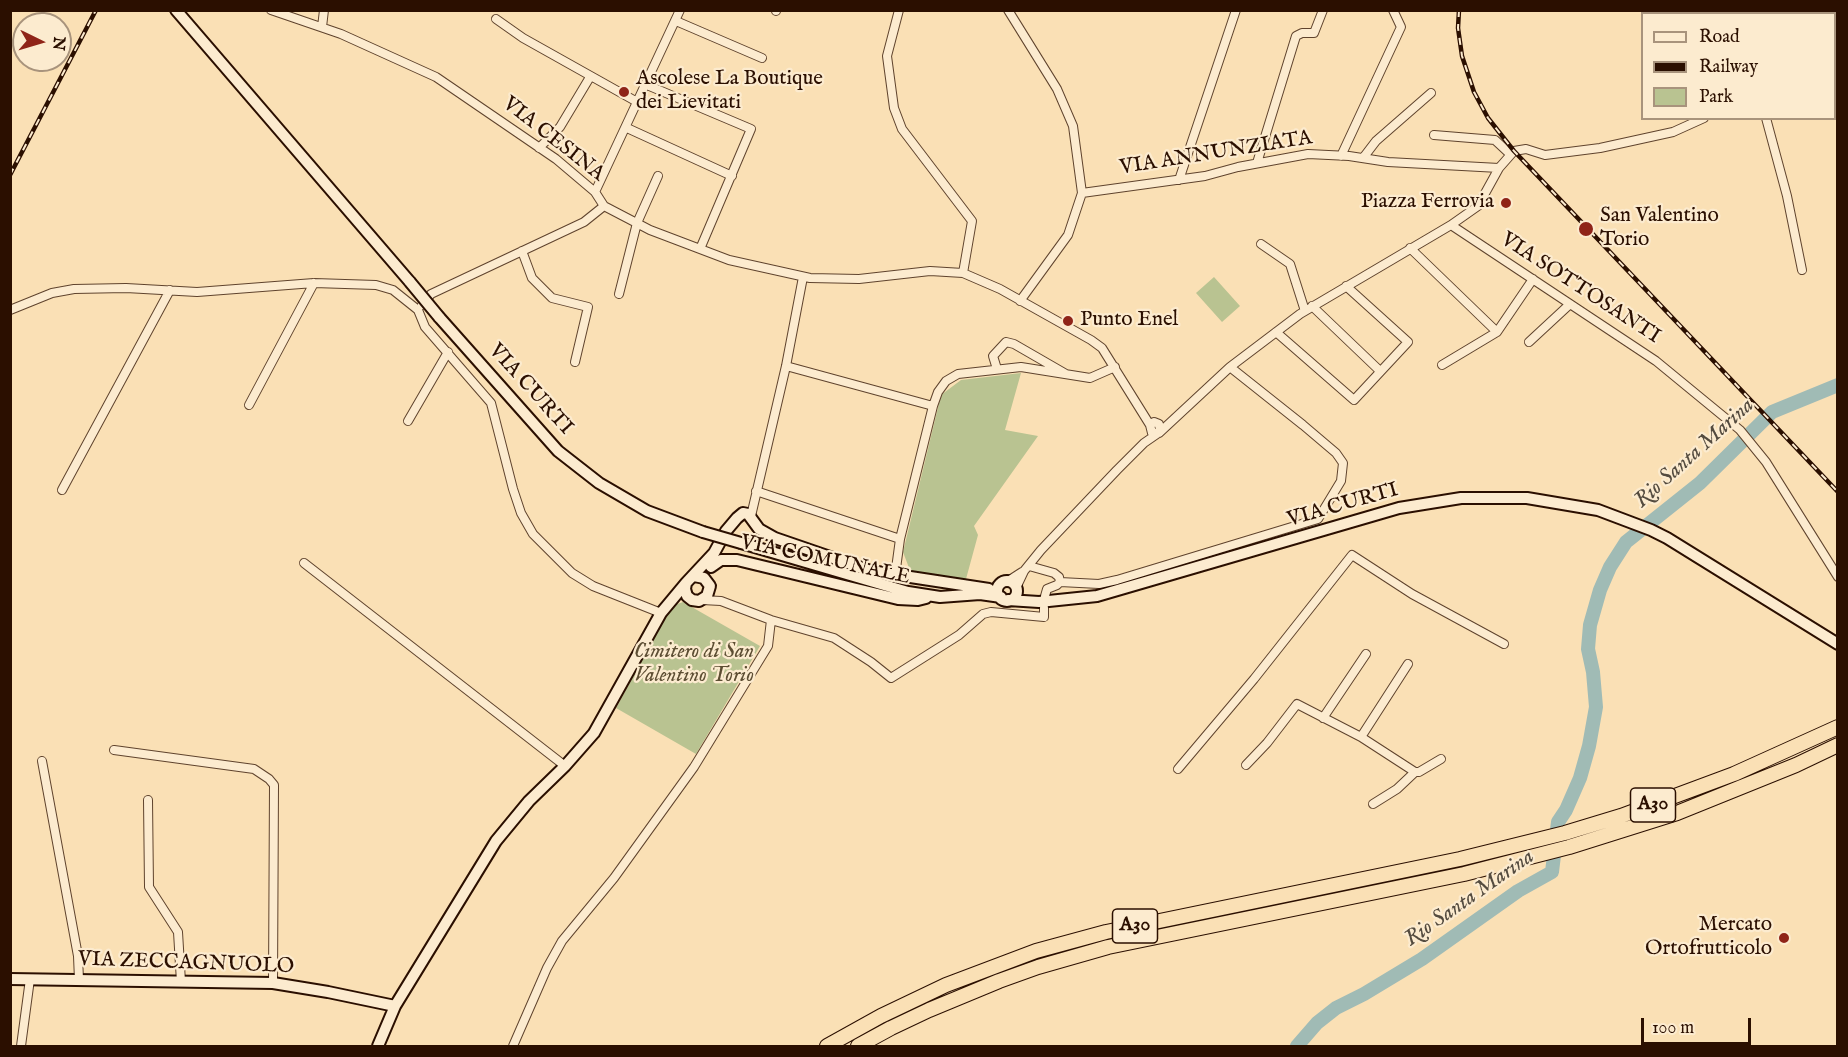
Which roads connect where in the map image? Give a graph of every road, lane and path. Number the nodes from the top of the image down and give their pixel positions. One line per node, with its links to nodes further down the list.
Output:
1 (176, 10): 83 (main road, VIA CURTI, bridge)
2 (271, 10): 12 (street, VIA CESINA)
3 (324, 10): 12 (street)
4 (680, 10): 11 (street)
5 (899, 10): 41 (street)
6 (1008, 10): 32 (street)
7 (1236, 10): 30 (street)
8 (1323, 10): 26 (street)
9 (1393, 10): 24 (street)
10 (496, 19): 14 (street)
11 (676, 21): 13 (street); 15 (street)
12 (322, 27): 22 (street, VIA CESINA)
13 (762, 58)
14 (590, 77): 17 (street); 22 (street)
15 (647, 85): 17 (street); 29 (street)
16 (1431, 93): 25 (street)
17 (639, 103): 20 (street)
18 (1699, 120): 23 (street)
19 (1767, 120): 40 (street)
20 (627, 128): 29 (street); 31 (street)
21 (1434, 135): 23 (street)
22 (539, 148): 31 (street, VIA CESINA)
23 (1512, 153): 27 (street)
24 (1341, 156): 25 (street, VIA ANNUNZIATA); 26 (street, VIA ANNUNZIATA)
25 (1363, 158): 27 (street, VIA ANNUNZIATA)
26 (1257, 163): 30 (street, VIA ANNUNZIATA)
27 (1498, 168): 35 (street)
28 (658, 176): 34 (street)
29 (732, 176): 38 (street)
30 (1179, 180): 32 (street, VIA ANNUNZIATA)
31 (595, 192): 33 (street, VIA CESINA)
32 (1082, 193): 48 (street)
33 (604, 206): 34 (street, VIA CESINA); 39 (street)
34 (637, 223): 38 (street, VIA CESINA); 47 (street)
35 (1451, 225): 37 (street); 43 (street, VIA SOTTOSANTI)
36 (1261, 244): 51 (street)
37 (1410, 248): 45 (street); 54 (street)
38 (700, 249): 42 (street, VIA CESINA)
39 (522, 251): 50 (street); 57 (street)
40 (1802, 270)
41 (963, 273): 42 (street, VIA CESINA); 48 (street)
42 (803, 277): 59 (street)
43 (1533, 279): 49 (street, VIA SOTTOSANTI); 54 (street)
44 (314, 283): 46 (street); 50 (street); 65 (street)
45 (1346, 286): 51 (street); 63 (street)
46 (170, 290): 52 (street); 69 (street)
47 (619, 294)
48 (1020, 300): 60 (street)
49 (1569, 304): 55 (street); 78 (street, VIA SOTTOSANTI)
50 (418, 309): 56 (street)
51 (1309, 309): 53 (street); 63 (street)
52 (10, 310)
53 (1276, 332): 61 (street); 63 (street)
54 (1497, 332): 58 (street)
55 (1529, 342)
56 (448, 352): 67 (street); 92 (street)
57 (575, 362)
58 (1442, 364)
59 (786, 366): 66 (street); 70 (street)
60 (1115, 367): 64 (street); 68 (street)
61 (1230, 367): 68 (street); 80 (street)
62 (997, 369): 64 (street); 64 (street); 66 (street)
63 (1380, 371)
64 (1070, 376)
65 (249, 405)
66 (933, 406): 72 (street)
67 (408, 421)
68 (1156, 427): 76 (street)
69 (62, 490)
70 (755, 494): 71 (street); 72 (street)
71 (745, 515): 73 (main road); 77 (main road, VIA CURTI)
72 (900, 539): 77 (street)
73 (714, 553): 75 (main road, VIA COMUNALE); 79 (main road, VIA COMUNALE)
74 (304, 563): 106 (street)
75 (711, 567): 81 (main road, VIA COMUNALE); 83 (main road, VIA COMUNALE)
76 (1026, 569): 80 (street); 82 (street)
77 (895, 576): 82 (main road, VIA CURTI)
78 (1838, 577)
79 (690, 580): 81 (main road); 85 (main road); 86 (main road, VIA COMUNALE)
80 (1060, 582): 84 (street)
81 (709, 586): 88 (main road); 89 (street)
82 (1002, 588): 83 (main road, VIA CURTI); 87 (main road, VIA CURTI); 87 (main road); 87 (main road); 90 (main road)
83 (932, 596)
84 (1045, 596)
85 (689, 598): 86 (main road); 88 (main road)
86 (672, 599): 92 (main road, VIA COMUNALE)
87 (1004, 599): 90 (main road, VIA CURTI)
88 (702, 600): 89 (street)
89 (721, 601): 93 (street)
90 (1030, 602): 95 (main road, VIA CURTI)
91 (1044, 608): 93 (street)
92 (661, 613): 106 (main road, VIA COMUNALE)
93 (771, 620): 119 (street)
94 (1504, 644): 107 (street)
95 (1838, 644)
96 (1366, 654): 98 (street)
97 (1408, 664): 100 (street)
98 (1323, 718): 100 (street); 105 (street)
99 (1838, 726): 120 (highway, A30)
100 (1360, 737): 108 (street)
101 (1838, 745): 121 (highway, A30)
102 (114, 750): 115 (street)
103 (1441, 759): 108 (street)
104 (42, 761): 113 (street)
105 (1246, 765)
106 (565, 766): 116 (main road, VIA COMUNALE)
107 (1178, 770)
108 (1415, 772): 110 (street)
109 (148, 800): 114 (street)
110 (1373, 804)
111 (10, 979): 112 (main road, VIA ZECCAGNUOLO)
112 (30, 979): 113 (main road, VIA ZECCAGNUOLO); 117 (street)
113 (80, 980): 114 (main road, VIA ZECCAGNUOLO)
114 (181, 982): 115 (main road, VIA ZECCAGNUOLO)
115 (273, 983): 116 (main road, VIA ZECCAGNUOLO)
116 (395, 1006): 118 (main road, VIA COMUNALE)
117 (21, 1047)
118 (378, 1047)
119 (513, 1047)
120 (827, 1047)
121 (858, 1047)

